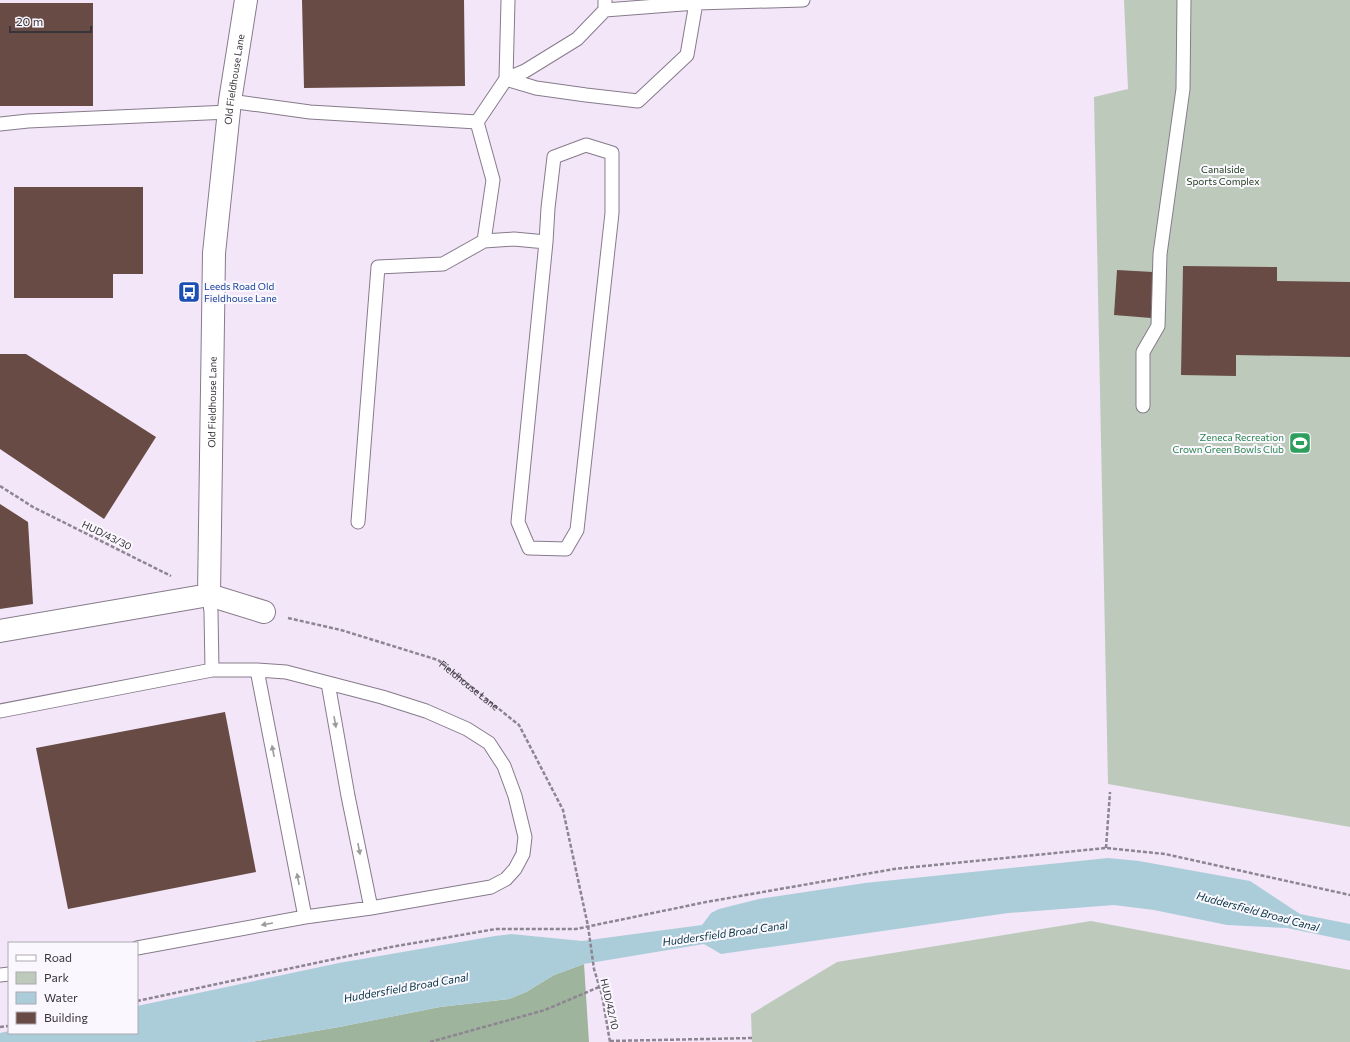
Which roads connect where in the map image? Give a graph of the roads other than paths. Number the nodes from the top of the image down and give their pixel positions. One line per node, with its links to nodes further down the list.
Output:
1 (246, 0): 8 (street, Old Fieldhouse Lane)
2 (508, 0): 7 (lane)
3 (803, 0): 5 (lane)
4 (1184, 0): 13 (lane)
5 (696, 1): 6 (lane); 7 (lane)
6 (605, 5): 7 (lane)
7 (506, 79): 9 (lane)
8 (230, 106): 9 (lane); 10 (lane); 15 (street, Old Fieldhouse Lane)
9 (477, 122): 11 (lane)
10 (0, 124)
11 (484, 241): 12 (lane); 14 (lane)
12 (546, 242): 12 (lane)
13 (1143, 406)
14 (358, 522)
15 (209, 595): 16 (street); 17 (street); 18 (lane)
16 (264, 612)
17 (0, 631)
18 (212, 670): 19 (lane); 21 (lane)
19 (257, 670): 20 (lane); 23 (lane, one-way to 19)
20 (328, 683): 22 (lane, one-way to 22); 22 (lane)
21 (0, 711)
22 (371, 908): 23 (lane)
23 (305, 917): 24 (lane, one-way to 24)
24 (138, 948)

